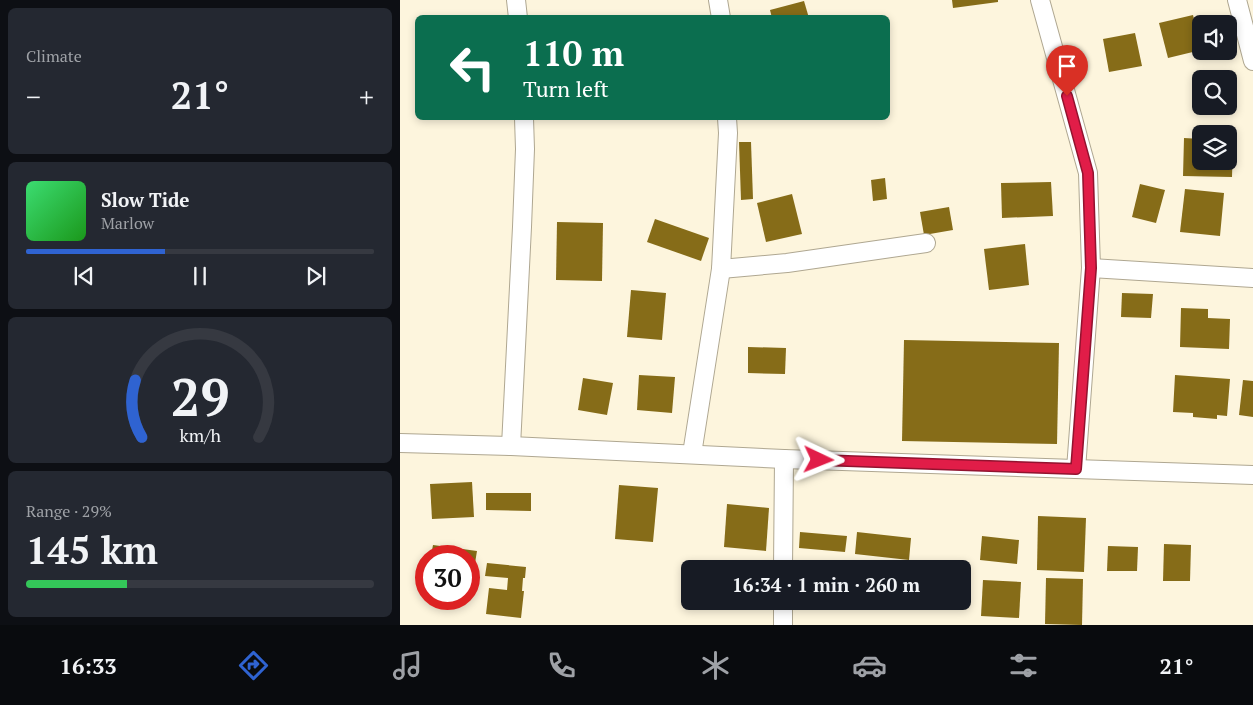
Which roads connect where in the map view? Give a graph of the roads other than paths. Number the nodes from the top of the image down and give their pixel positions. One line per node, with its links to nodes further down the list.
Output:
1 (516, 0): 5 (street)
2 (718, 0): 6 (street)
3 (1040, 0): 11 (street)
4 (1237, 0): 7 (street)
5 (518, 15)
6 (720, 15)
7 (1253, 61)
8 (524, 120): 15 (street)
9 (727, 120): 12 (street)
10 (926, 243): 12 (street)
11 (1091, 268): 13 (street); 18 (street)
12 (721, 269): 16 (street)
13 (1253, 278)
14 (400, 443): 15 (street)
15 (511, 446): 16 (street)
16 (692, 454): 17 (street)
17 (784, 459): 18 (street); 20 (street)
18 (1076, 469): 19 (street)
19 (1253, 475)
20 (783, 560)
21 (783, 610): 22 (street)
22 (783, 625)

